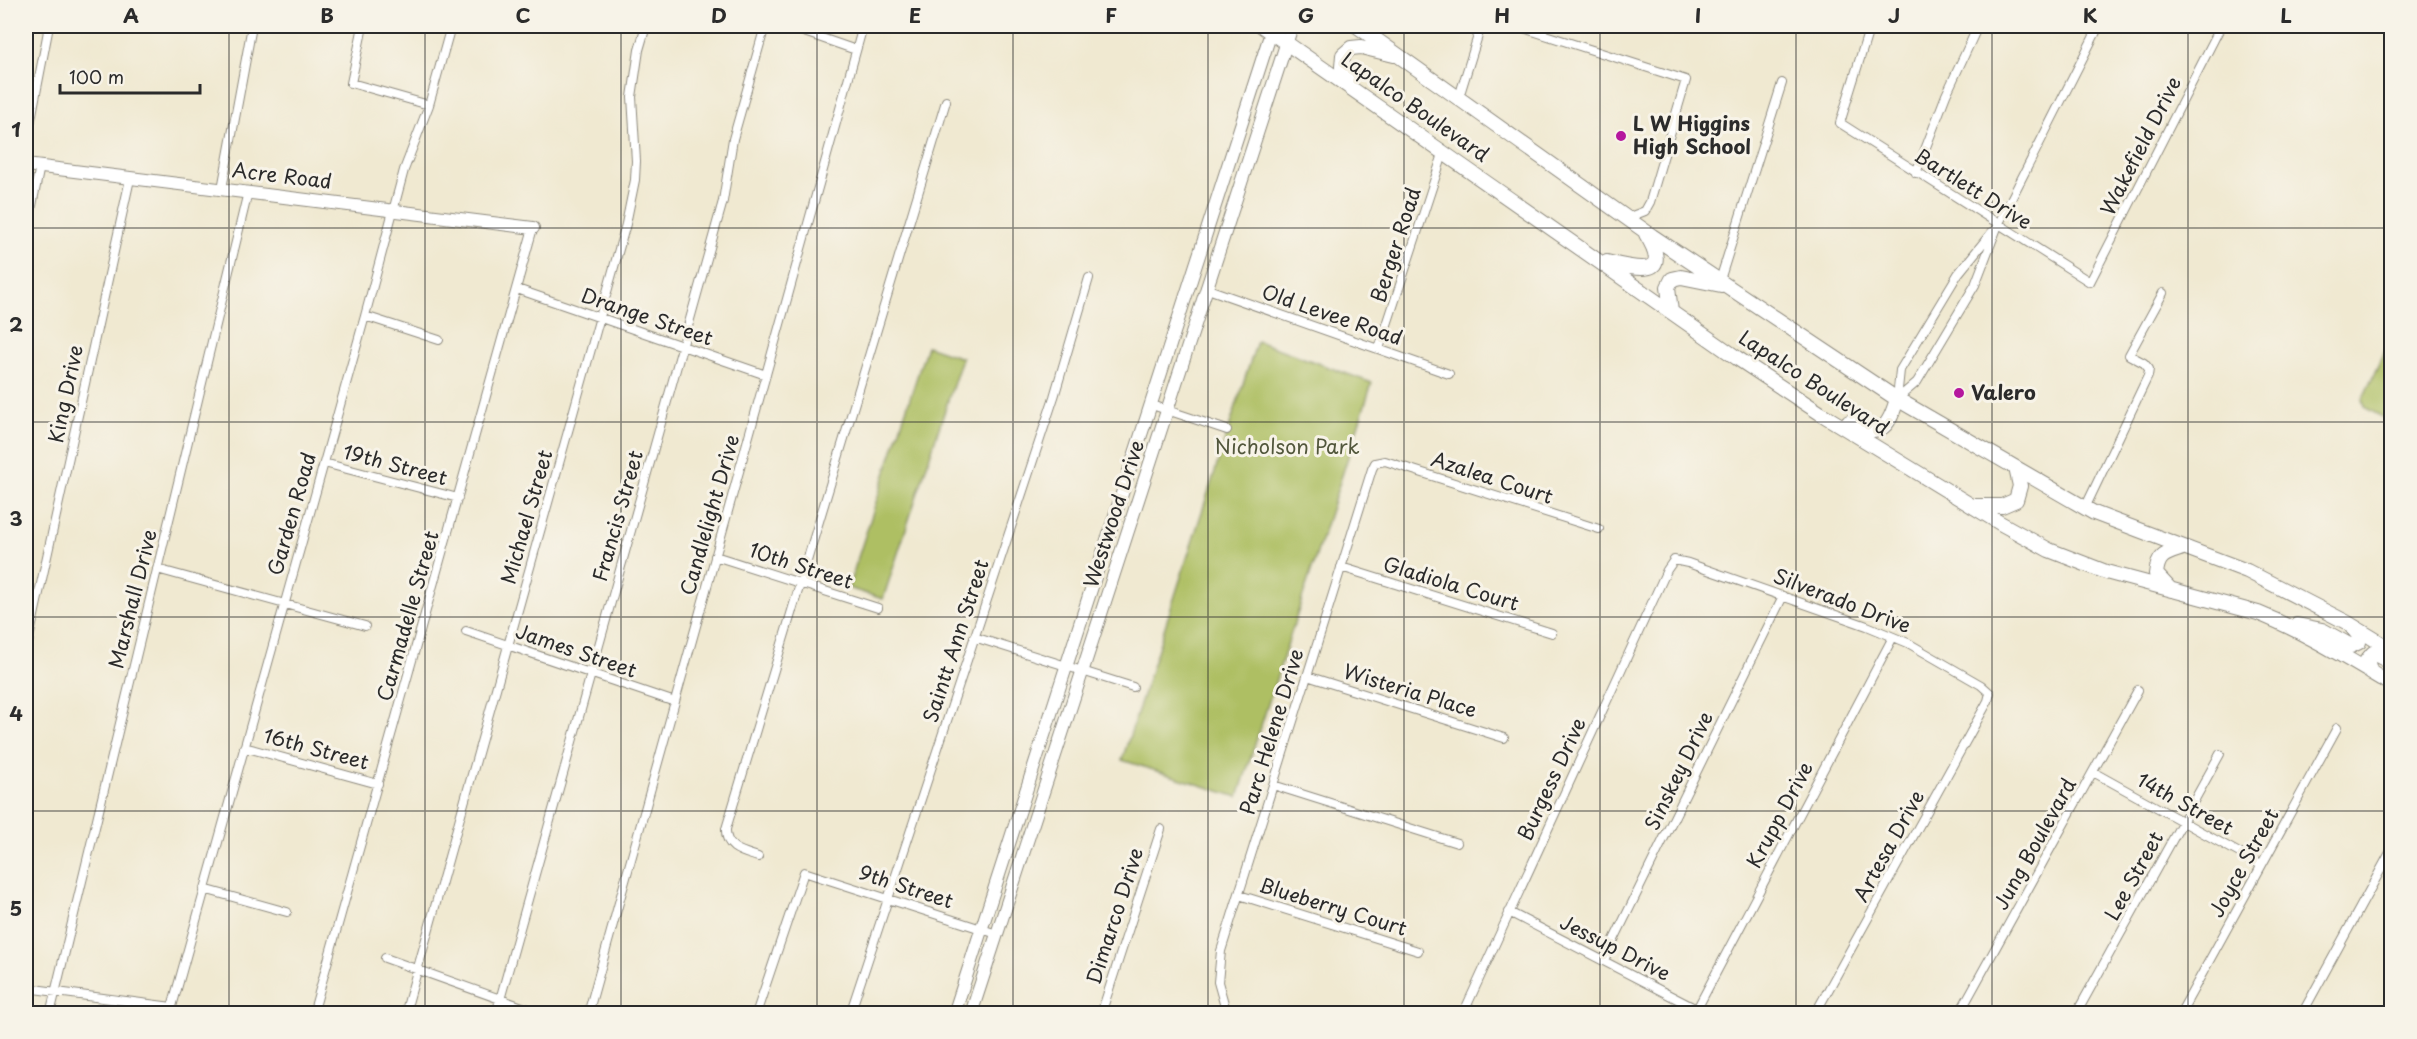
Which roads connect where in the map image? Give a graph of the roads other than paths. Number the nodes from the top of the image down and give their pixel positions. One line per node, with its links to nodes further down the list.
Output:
1 (49, 26): 26 (street)
2 (252, 26): 32 (street)
3 (363, 26): 25 (street)
4 (451, 26): 25 (street, Garden Road)
5 (646, 26): 49 (street, Michael Street)
6 (765, 26): 51 (street, Francis Street)
7 (787, 26): 19 (street)
8 (863, 26): 19 (street, Candlelight Drive)
9 (1292, 26): 18 (street, Westwood Drive)
10 (1357, 26): 20 (main road, Lapalco Boulevard)
11 (1481, 26): 23 (street)
12 (1517, 26): 35 (street)
13 (1870, 26): 30 (street, Bartlett Drive)
14 (1978, 26): 30 (street)
15 (2099, 26): 36 (street)
16 (2221, 26): 42 (street, Wakefield Drive)
17 (1269, 28): 18 (main road, Lapalco Boulevard); 57 (street, Westwood Drive)
18 (1287, 42): 22 (main road, Lapalco Boulevard); 44 (street, Westwood Drive)
19 (856, 50): 54 (street, Candlelight Drive)
20 (1402, 57): 22 (main road); 23 (main road, Lapalco Boulevard)
21 (1782, 83): 43 (street)
22 (1350, 85): 27 (main road, Lapalco Boulevard)
23 (1459, 97): 35 (main road, Lapalco Boulevard)
24 (946, 101): 72 (street)
25 (429, 105): 34 (street, Garden Road)
26 (26, 145)
27 (1444, 151): 40 (main road, Lapalco Boulevard); 52 (street, Berger Road)
28 (26, 165): 29 (street, Acre Road)
29 (40, 166): 31 (street, Acre Road); 39 (street)
30 (1916, 173): 36 (street, Bartlett Drive)
31 (130, 179): 32 (street, Acre Road); 77 (street, King Drive)
32 (222, 189): 33 (street, Acre Road)
33 (248, 192): 34 (street, Acre Road); 71 (street, Marshall Drive)
34 (394, 209): 37 (street, Acre Road); 48 (street, Garden Road)
35 (1627, 218): 38 (main road, Lapalco Boulevard)
36 (1998, 225): 42 (street, Bartlett Drive); 56 (street); 56 (street)
37 (533, 228): 45 (street, Carmadelle Street)
38 (1644, 230): 40 (main road); 43 (main road, Lapalco Boulevard)
39 (26, 235)
40 (1599, 261): 47 (main road, Lapalco Boulevard)
41 (1089, 278): 84 (street, Saintt Ann Street)
42 (2090, 282)
43 (1725, 283): 47 (main road); 56 (main road, Lapalco Boulevard)
44 (1205, 288): 52 (street, Old Levee Road); 58 (street, Westwood Drive)
45 (517, 289): 49 (street, Drange Street); 63 (street, Carmadelle Street)
46 (2163, 293): 65 (street)
47 (1671, 312): 55 (main road, Lapalco Boulevard)
48 (365, 316): 50 (street); 60 (street, Garden Road)
49 (599, 318): 51 (street, Drange Street); 85 (street, Michael Street)
50 (439, 340)
51 (682, 347): 54 (street, Drange Street); 90 (street, Francis Street)
52 (1379, 349): 53 (street, Old Levee Road)
53 (1449, 374)
54 (766, 375): 68 (street, Candlelight Drive)
55 (1791, 392): 56 (main road); 64 (main road, Lapalco Boulevard)
56 (1897, 399): 62 (main road, Lapalco Boulevard)
57 (1152, 405): 58 (street); 89 (street, Westwood Drive)
58 (1168, 410): 59 (street); 91 (street, Westwood Drive)
59 (1227, 430)
60 (324, 463): 63 (street, 19th Street); 75 (street, Garden Road)
61 (1375, 463): 66 (street, Azalea Court); 70 (street, Parc Helene Drive)
62 (2016, 468): 64 (main road); 65 (main road, Lapalco Boulevard)
63 (458, 498): 104 (street, Carmadelle Street)
64 (1972, 506): 73 (main road, Lapalco Boulevard)
65 (2085, 508): 67 (main road, Lapalco Boulevard)
66 (1599, 530)
67 (2184, 548): 73 (main road); 79 (main road, Lapalco Boulevard)
68 (715, 556): 72 (street, 10th Street); 98 (street, Candlelight Drive)
69 (1674, 560): 74 (street, Silverado Drive); 116 (street, Burgess Drive)
70 (1341, 567): 82 (street, Gladiola Court); 93 (street, Parc Helene Drive)
71 (157, 569): 75 (street); 124 (street, Marshall Drive)
72 (802, 582): 76 (street, 10th Street); 110 (street)
73 (2171, 590): 78 (main road, Lapalco Boulevard)
74 (1783, 596): 83 (street, Silverado Drive); 121 (street, Sinskey Drive)
75 (285, 603): 80 (street); 101 (street, Garden Road)
76 (878, 608)
77 (30, 615): 87 (street, King Drive)
78 (2280, 622): 79 (main road); 92 (main road, Lapalco Boulevard)
79 (2348, 623): 86 (main road, Lapalco Boulevard)
80 (365, 626)
81 (466, 631): 85 (street, James Street)
82 (1552, 633)
83 (1893, 637): 97 (street, Silverado Drive); 126 (street, Krupp Drive)
84 (974, 638): 89 (street); 114 (street, Saintt Ann Street)
85 (508, 645): 90 (street, James Street); 122 (street, Michael Street)
86 (2391, 650)
87 (26, 652)
88 (2391, 663): 92 (main road)
89 (1066, 667): 91 (street); 117 (street, Westwood Drive)
90 (591, 673): 98 (street, James Street); 125 (street, Francis Street)
91 (1083, 673): 95 (street); 118 (street, Westwood Drive)
92 (2371, 673): 94 (main road, Lapalco Boulevard)
93 (1307, 676): 100 (street, Wisteria Place); 105 (street, Parc Helene Drive)
94 (2391, 685)
95 (1133, 687)
96 (2138, 690): 103 (street, Jung Boulevard)
97 (1990, 693): 142 (street, Artesa Drive)
98 (675, 702): 133 (street, Candlelight Drive)
99 (2337, 728): 111 (street, Joyce Street)
100 (1503, 738)
101 (244, 747): 104 (street, 16th Street); 112 (street, Garden Road)
102 (2220, 754): 106 (street, Lee Street)
103 (2093, 772): 106 (street, 14th Street); 143 (street, Jung Boulevard)
104 (378, 784): 129 (street, Carmadelle Street)
105 (1273, 785): 108 (street); 113 (street, Parc Helene Drive)
106 (2182, 821): 111 (street, 14th Street); 144 (street, Lee Street)
107 (1161, 829): 138 (street, Dimarco Drive)
108 (1457, 843)
109 (2391, 849): 146 (street)
110 (758, 857)
111 (2261, 865): 145 (street, Joyce Street)
112 (204, 889): 115 (street); 127 (street, Garden Road)
113 (1239, 895): 119 (street, Blueberry Court); 139 (street, Parc Helene Drive)
114 (887, 898): 117 (street, 9th Street); 134 (street, 9th Street); 135 (street, Saintt Ann Street)
115 (287, 912)
116 (1509, 912): 121 (street, Jessup Drive); 140 (street, Burgess Drive)
117 (981, 928): 118 (street, 9th Street); 136 (street, Westwood Drive)
118 (997, 934): 137 (street, Westwood Drive)
119 (1418, 951)
120 (385, 958): 122 (street)
121 (1604, 960): 126 (street, Jessup Drive)
122 (417, 970): 125 (street); 130 (street, Michael Street)
123 (26, 987): 124 (street)
124 (55, 991): 127 (street); 128 (street, Marshall Drive)
125 (500, 999): 131 (street, Francis Street); 132 (street)
126 (1697, 1009): 141 (street, Jessup Drive)
127 (171, 1010)
128 (50, 1014)
129 (313, 1014)
130 (405, 1014)
131 (496, 1014)
132 (542, 1014)
133 (588, 1014)
134 (756, 1014)
135 (850, 1014)
136 (954, 1014)
137 (971, 1014)
138 (1101, 1014)
139 (1227, 1014)
140 (1463, 1014)
141 (1706, 1014)
142 (1815, 1014)
143 (1959, 1014)
144 (2076, 1014)
145 (2180, 1014)
146 (2302, 1014)

